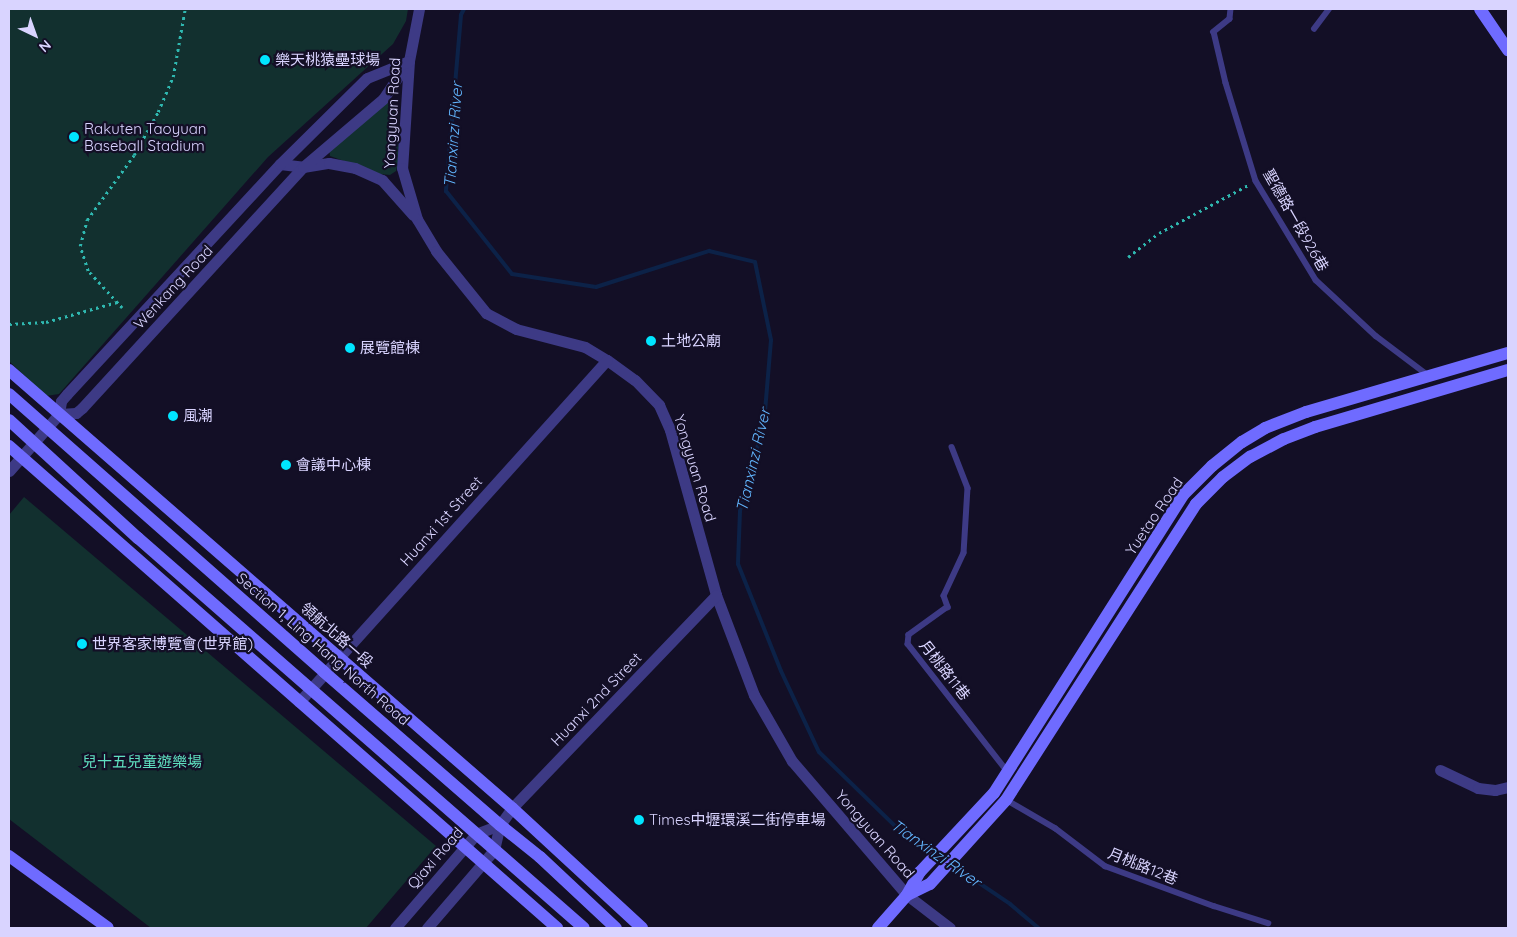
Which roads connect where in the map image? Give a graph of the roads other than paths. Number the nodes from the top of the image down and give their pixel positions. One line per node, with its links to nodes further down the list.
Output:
1 (418, 9): 7 (street, Yongyuan Road)
2 (1231, 9): 15 (lane, 聖德路一段926巷)
3 (1329, 9): 5 (lane)
4 (1480, 9): 6 (street)
5 (1314, 29)
6 (1508, 50)
7 (409, 61): 8 (street, Wenkang Road); 9 (street, Wenkang Road); 10 (street, Yongyuan Road)
8 (280, 164): 9 (street); 17 (street, Wenkang Road)
9 (303, 167): 10 (street); 17 (street, Wenkang Road)
10 (416, 219): 12 (street, Yongyuan Road)
11 (1508, 353): 15 (street, Yuetao Road)
12 (607, 360): 27 (street, Yongyuan Road); 28 (street, Huanxi 1st Street)
13 (9, 370): 17 (street, 領航北路一段)
14 (1508, 370): 26 (street, Yuetao Road)
15 (1428, 375): 25 (street, Yuetao Road)
16 (9, 394): 19 (street, Section 1, Ling Hang North Road)
17 (59, 414): 19 (street, Wenkang Road); 28 (street, 領航北路一段)
18 (9, 420): 20 (street)
19 (48, 428): 20 (street, Wenkang Road); 29 (street, Section 1, Ling Hang North Road)
20 (34, 443): 23 (street, Wenkang Road); 30 (street)
21 (9, 446): 23 (street)
22 (952, 447): 33 (lane, 月桃路11巷)
23 (21, 457): 24 (street, Wenkang Road); 31 (street)
24 (9, 471)
25 (1128, 583): 26 (street); 33 (street, Yuetao Road)
26 (1140, 591): 36 (street, Yuetao Road)
27 (716, 595): 37 (street, Huanxi 2nd Street); 44 (street, Yongyuan Road)
28 (338, 658): 29 (street, Huanxi 1st Street); 37 (street, 領航北路一段)
29 (324, 672): 30 (street, Huanxi 1st Street); 38 (street, Section 1, Ling Hang North Road)
30 (309, 689): 31 (street, Huanxi 1st Street); 39 (street)
31 (299, 702): 40 (street)
32 (1440, 770): 34 (street)
33 (1008, 772): 35 (street, Yuetao Road)
34 (1508, 787)
35 (994, 793): 36 (lane, 月桃路12巷); 44 (street, Yuetao Road)
36 (1006, 800): 44 (street, Yuetao Road); 45 (lane, 月桃路12巷)
37 (512, 808): 38 (street, Huanxi 2nd Street); 52 (street, 領航北路一段)
38 (500, 825): 39 (street, Qiaxi Road); 41 (street); 51 (street, Section 1, Ling Hang North Road)
39 (476, 834): 40 (street, Qiaxi Road); 41 (street)
40 (464, 847): 43 (street); 47 (street, Qiaxi Road)
41 (494, 850): 43 (street); 50 (street)
42 (9, 856): 46 (street)
43 (482, 864): 48 (street); 49 (street)
44 (907, 895): 53 (street); 54 (street, Yongyuan Road)
45 (1268, 923)
46 (108, 928)
47 (395, 928)
48 (427, 928)
49 (557, 928)
50 (584, 928)
51 (616, 928)
52 (642, 928)
53 (878, 928)
54 (950, 928)

